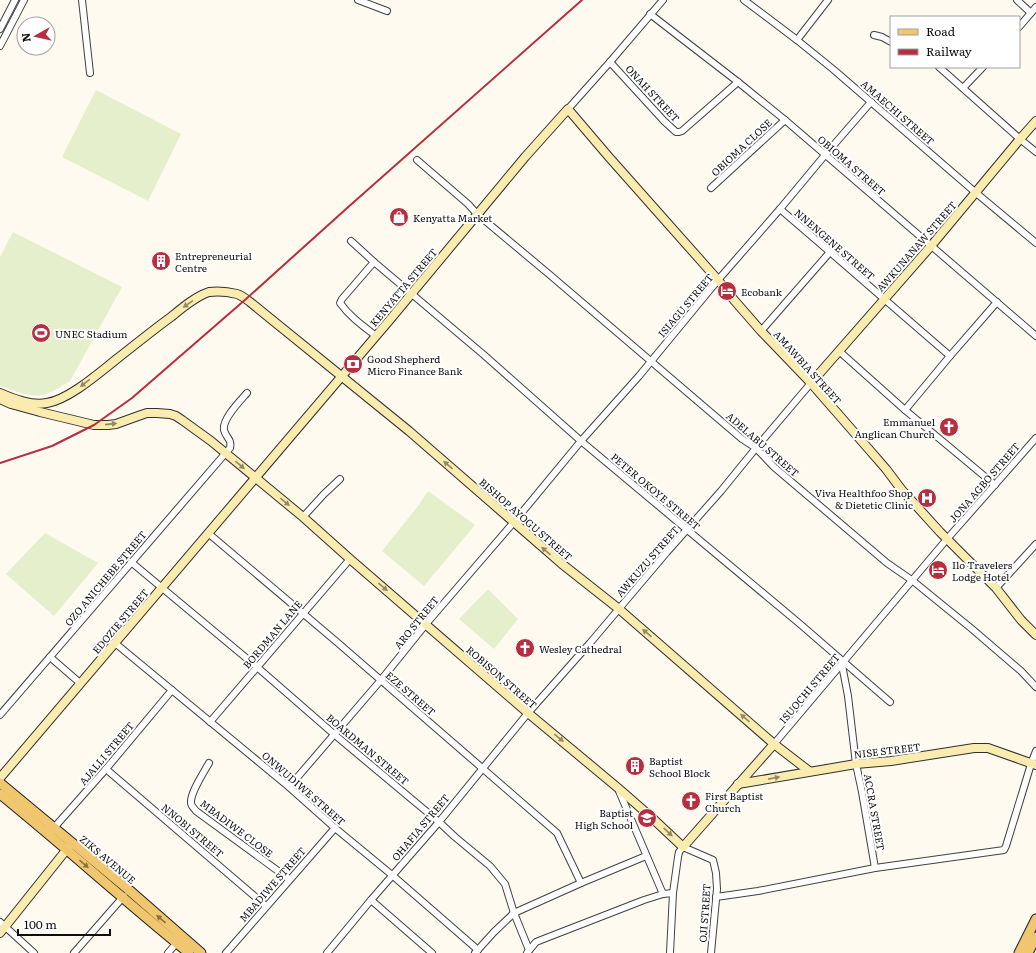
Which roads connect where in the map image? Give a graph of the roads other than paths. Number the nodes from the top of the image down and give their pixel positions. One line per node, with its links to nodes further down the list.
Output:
1 (15, 0): 14 (street)
2 (24, 0): 18 (street)
3 (82, 0): 22 (street)
4 (358, 0): 10 (street)
5 (663, 0): 12 (street)
6 (744, 0): 16 (street, AMAECHI STREET)
7 (828, 0): 16 (street)
8 (1017, 0): 11 (street)
9 (1036, 7): 11 (street)
10 (387, 11)
11 (1031, 12): 13 (street)
12 (650, 14): 19 (street); 23 (street, OBIOMA STREET)
13 (1020, 26)
14 (0, 29)
15 (874, 35): 17 (street)
16 (797, 40): 25 (street, AMAECHI STREET)
17 (890, 41)
18 (0, 46)
19 (610, 62): 23 (street, ONAH STREET); 26 (street)
20 (940, 68): 24 (street)
21 (982, 68): 24 (street)
22 (90, 73)
23 (738, 82): 27 (street, OBIOMA STREET)
24 (963, 88): 29 (street)
25 (871, 102): 31 (street, ISIAGU STREET); 34 (street, AMAECHI STREET)
26 (568, 109): 36 (main road, KENYATTA STREET); 42 (main road, AMAWBIA STREET)
27 (785, 120): 31 (street, OBIOMA STREET); 33 (street, OBIOMA CLOSE)
28 (1036, 121): 29 (main road, AWKUNANAW STREET)
29 (1020, 139): 30 (street); 34 (main road, AWKUNANAW STREET)
30 (1036, 152)
31 (825, 155): 35 (street, ISIAGU STREET); 39 (street, OBIOMA STREET)
32 (417, 160): 36 (street, ADELABU STREET)
33 (711, 188)
34 (975, 192): 38 (street, AMAECHI STREET); 39 (main road, AWKUNANAW STREET)
35 (780, 210): 40 (street, NNENGENE STREET); 42 (street, ISIAGU STREET)
36 (477, 214): 43 (main road, KENYATTA STREET); 51 (street, ADELABU STREET)
37 (351, 241): 41 (street, PETER OKOYE STREET)
38 (1036, 243)
39 (931, 246): 44 (main road, AWKUNANAW STREET); 45 (street, OBIOMA STREET)
40 (830, 252): 44 (street, NNENGENE STREET); 46 (street)
41 (374, 262): 43 (street, PETER OKOYE STREET); 47 (street)
42 (718, 280): 46 (main road, AMAWBIA STREET); 51 (street, ISIAGU STREET)
43 (411, 294): 47 (main road, KENYATTA STREET); 61 (street, PETER OKOYE STREET)
44 (884, 299): 49 (main road, AWKUNANAW STREET); 50 (street, NNENGENE STREET)
45 (997, 302): 48 (street, OBIOMA STREET); 50 (street)
46 (762, 331): 53 (main road, AMAWBIA STREET)
47 (376, 336): 52 (main road, KENYATTA STREET)
48 (1036, 336)
49 (839, 351): 53 (main road, AWKUNANAW STREET); 58 (street)
50 (950, 356): 58 (street)
51 (651, 361): 61 (street, ISIAGU STREET); 62 (street, ADELABU STREET)
52 (342, 376): 57 (main road, BISHOP AYOGU STREET, one-way to 57); 64 (main road, KENYATTA STREET); 68 (main road, BISHOP AYOGU STREET, one-way to 52)
53 (811, 383): 62 (street, AWKUZU STREET); 71 (main road, AMAWBIA STREET)
54 (0, 392): 57 (main road)
55 (247, 393): 63 (street)
56 (0, 399): 59 (main road, ROBISON STREET)
57 (48, 403): 59 (main road)
58 (905, 410): 66 (street)
59 (45, 414): 63 (main road, ROBISON STREET, one-way to 63)
60 (1036, 438): 66 (street, JONA AGBO STREET)
61 (581, 441): 68 (street, ISIAGU STREET); 69 (street, PETER OKOYE STREET)
62 (756, 448): 69 (street, AWKUZU STREET); 75 (street, ADELABU STREET)
63 (226, 453): 64 (main road, ROBISON STREET, one-way to 64); 74 (street, OZO ANICHEBE STREET)
64 (255, 478): 67 (main road, ROBISON STREET, one-way to 67); 70 (main road, EDOZIE STREET)
65 (340, 478): 67 (street)
66 (995, 485): 71 (street, JONA AGBO STREET)
67 (303, 517): 73 (main road, ROBISON STREET)
68 (514, 522): 78 (main road, BISHOP AYOGU STREET, one-way to 68); 80 (street, ARO STREET)
69 (687, 529): 78 (street, AWKUZU STREET); 84 (street, PETER OKOYE STREET)
70 (208, 533): 76 (main road, EDOZIE STREET); 79 (street, EZE STREET)
71 (947, 540): 75 (street, ISUOCHI STREET); 77 (main road, AMAWBIA STREET)
72 (1036, 544): 77 (street)
73 (350, 559): 79 (street, BORDMAN LANE); 80 (main road, ROBISON STREET, one-way to 80)
74 (131, 562): 76 (street, BOARDMAN STREET); 83 (street, OZO ANICHEBE STREET)
75 (913, 581): 84 (street, ISUOCHI STREET); 88 (street, ADELABU STREET)
76 (162, 587): 82 (main road, EDOZIE STREET); 85 (street, BOARDMAN STREET)
77 (996, 588): 81 (main road, AMAWBIA STREET)
78 (619, 608): 91 (street, AWKUZU STREET); 95 (main road, BISHOP AYOGU STREET, one-way to 78)
79 (303, 613): 85 (street, BORDMAN LANE); 86 (street, EZE STREET)
80 (426, 624): 86 (street, ARO STREET); 91 (main road, ROBISON STREET)
81 (1036, 634)
82 (115, 643): 87 (main road, EDOZIE STREET); 89 (street, ONWUDIWE STREET)
83 (50, 657): 87 (street); 92 (street, OZO ANICHEBE STREET)
84 (843, 663): 90 (street, PETER OKOYE STREET); 95 (street, ISUOCHI STREET); 98 (street, ACCRA STREET)
85 (257, 667): 93 (street, BORDMAN LANE); 94 (street, BOARDMAN STREET)
86 (381, 680): 94 (street, ARO STREET); 100 (street, EZE STREET)
87 (80, 683): 103 (main road, EDOZIE STREET)
88 (1036, 687)
89 (172, 690): 93 (street, ONWUDIWE STREET); 101 (street, AJALLI STREET)
90 (890, 702)
91 (528, 713): 100 (street, OHAFIA STREET); 107 (main road, ROBISON STREET, one-way to 107)
92 (0, 715)
93 (210, 722): 106 (street, ONWUDIWE STREET)
94 (335, 735): 106 (street, ARO STREET); 109 (street, BOARDMAN STREET)
95 (774, 744): 102 (main road, BISHOP AYOGU STREET); 105 (main road, ISUOCHI STREET)
96 (1036, 751): 99 (street)
97 (209, 764): 117 (street, MBADIWE CLOSE)
98 (856, 764): 99 (main road, NISE STREET); 102 (main road, NISE STREET); 115 (street, ACCRA STREET)
99 (1034, 764): 115 (street)
100 (482, 768): 109 (street, OHAFIA STREET); 118 (street, EZE STREET)
101 (106, 769): 111 (street, AJALLI STREET); 124 (street, NNOBI STREET)
102 (809, 771): 105 (main road, NISE STREET, one-way to 102)
103 (0, 778)
104 (0, 783): 111 (main road, ZIKS AVENUE)
105 (738, 784): 113 (main road, ISUOCHI STREET)
106 (289, 787): 110 (street, ONWUDIWE STREET)
107 (618, 788): 113 (main road, ROBISON STREET, one-way to 113); 114 (street)
108 (0, 794): 111 (main road, ZIKS AVENUE)
109 (438, 822): 116 (street, OHAFIA STREET); 125 (street, BOARDMAN STREET)
110 (335, 828): 116 (street, ONWUDIWE STREET); 117 (street, MBADIWE STREET)
111 (51, 831): 112 (main road, ZIKS AVENUE)
112 (69, 846): 120 (main road, ZIKS AVENUE); 127 (main road)
113 (683, 846): 119 (street); 122 (street, OJI STREET)
114 (646, 856): 118 (street); 121 (street)
115 (875, 868): 122 (street)
116 (392, 876): 123 (street, OHAFIA STREET); 131 (street, ONWUDIWE STREET)
117 (289, 880): 124 (street, MBADIWE STREET)
118 (580, 883): 125 (street)
119 (673, 893): 121 (street); 140 (street)
120 (126, 894): 129 (main road, ZIKS AVENUE); 133 (street)
121 (663, 894): 130 (street)
122 (716, 897): 141 (street, OJI STREET)
123 (371, 900): 138 (street, OHAFIA STREET); 139 (street)
124 (266, 906): 137 (street, MBADIWE STREET)
125 (514, 913): 130 (street, BOARDMAN STREET); 131 (street)
126 (1036, 918): 142 (main road)
127 (2, 927): 132 (street)
128 (1036, 936): 143 (main road)
129 (179, 940): 134 (street); 135 (main road, ZIKS AVENUE); 136 (main road, ZIKS AVENUE)
130 (528, 951)
131 (477, 952)
132 (34, 953)
133 (74, 953)
134 (168, 953)
135 (189, 953)
136 (201, 953)
137 (226, 953)
138 (327, 953)
139 (432, 953)
140 (670, 953)
141 (711, 953)
142 (1019, 953)
143 (1028, 953)

